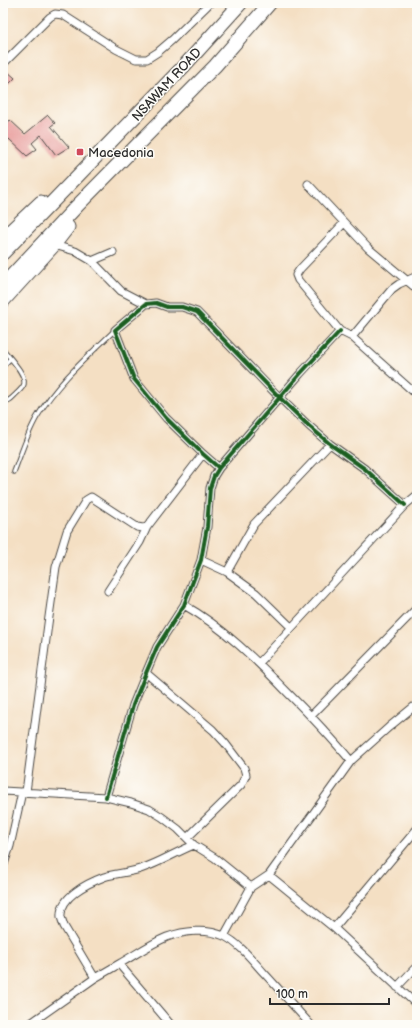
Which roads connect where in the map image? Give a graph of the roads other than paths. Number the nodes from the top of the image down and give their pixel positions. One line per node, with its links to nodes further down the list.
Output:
1 (210, 3): 4 (street)
2 (241, 3): 6 (highway, NSAWAM ROAD)
3 (270, 3): 5 (highway, NSAWAM ROAD)
4 (3, 64)
5 (121, 161): 10 (highway, NSAWAM ROAD); 16 (highway, NSAWAM ROAD)
6 (90, 164): 9 (highway, NSAWAM ROAD); 12 (highway, NSAWAM ROAD)
7 (308, 184): 8 (street)
8 (344, 223): 15 (street); 21 (street)
9 (3, 238)
10 (54, 245): 13 (street); 18 (highway, NSAWAM ROAD)
11 (113, 252): 13 (street)
12 (3, 253)
13 (92, 261): 19 (street)
14 (417, 276): 15 (street)
15 (406, 281): 17 (street); 22 (street)
16 (3, 285)
17 (417, 289)
18 (3, 301)
19 (146, 304): 20 (street); 27 (street)
20 (115, 330): 30 (street); 32 (lane)
21 (340, 331): 22 (street); 27 (street)
22 (352, 338): 26 (street)
23 (3, 349): 24 (lane)
24 (10, 359): 25 (lane); 28 (lane)
25 (3, 366)
26 (417, 395)
27 (280, 398): 29 (street); 31 (street)
28 (3, 402)
29 (330, 444): 34 (street); 37 (street)
30 (203, 454): 31 (street); 35 (street)
31 (219, 468): 36 (street)
32 (14, 472)
33 (417, 495): 34 (street)
34 (405, 505): 41 (street)
35 (147, 527): 38 (street); 48 (street)
36 (201, 560): 37 (street); 39 (street)
37 (227, 572): 41 (street)
38 (108, 591)
39 (184, 605): 42 (street); 43 (street)
40 (417, 608): 45 (street)
41 (291, 627): 42 (street)
42 (259, 663): 45 (street)
43 (146, 673): 49 (street); 51 (street)
44 (415, 709): 46 (street)
45 (311, 716): 46 (street)
46 (351, 762): 54 (street)
47 (3, 791): 48 (street)
48 (24, 792): 49 (street); 53 (street)
49 (106, 797): 51 (street)
50 (417, 829): 56 (street)
51 (187, 838): 52 (street)
52 (194, 845): 55 (street); 60 (street)
53 (3, 867)
54 (269, 875): 55 (street); 56 (street)
55 (252, 887): 57 (street)
56 (334, 928): 61 (street)
57 (224, 936): 58 (street); 65 (street)
58 (119, 964): 60 (street); 64 (street)
59 (417, 966): 61 (street)
60 (95, 978): 63 (street)
61 (397, 987): 62 (street)
62 (417, 1005)
63 (28, 1025)
64 (171, 1025)
65 (311, 1025)

